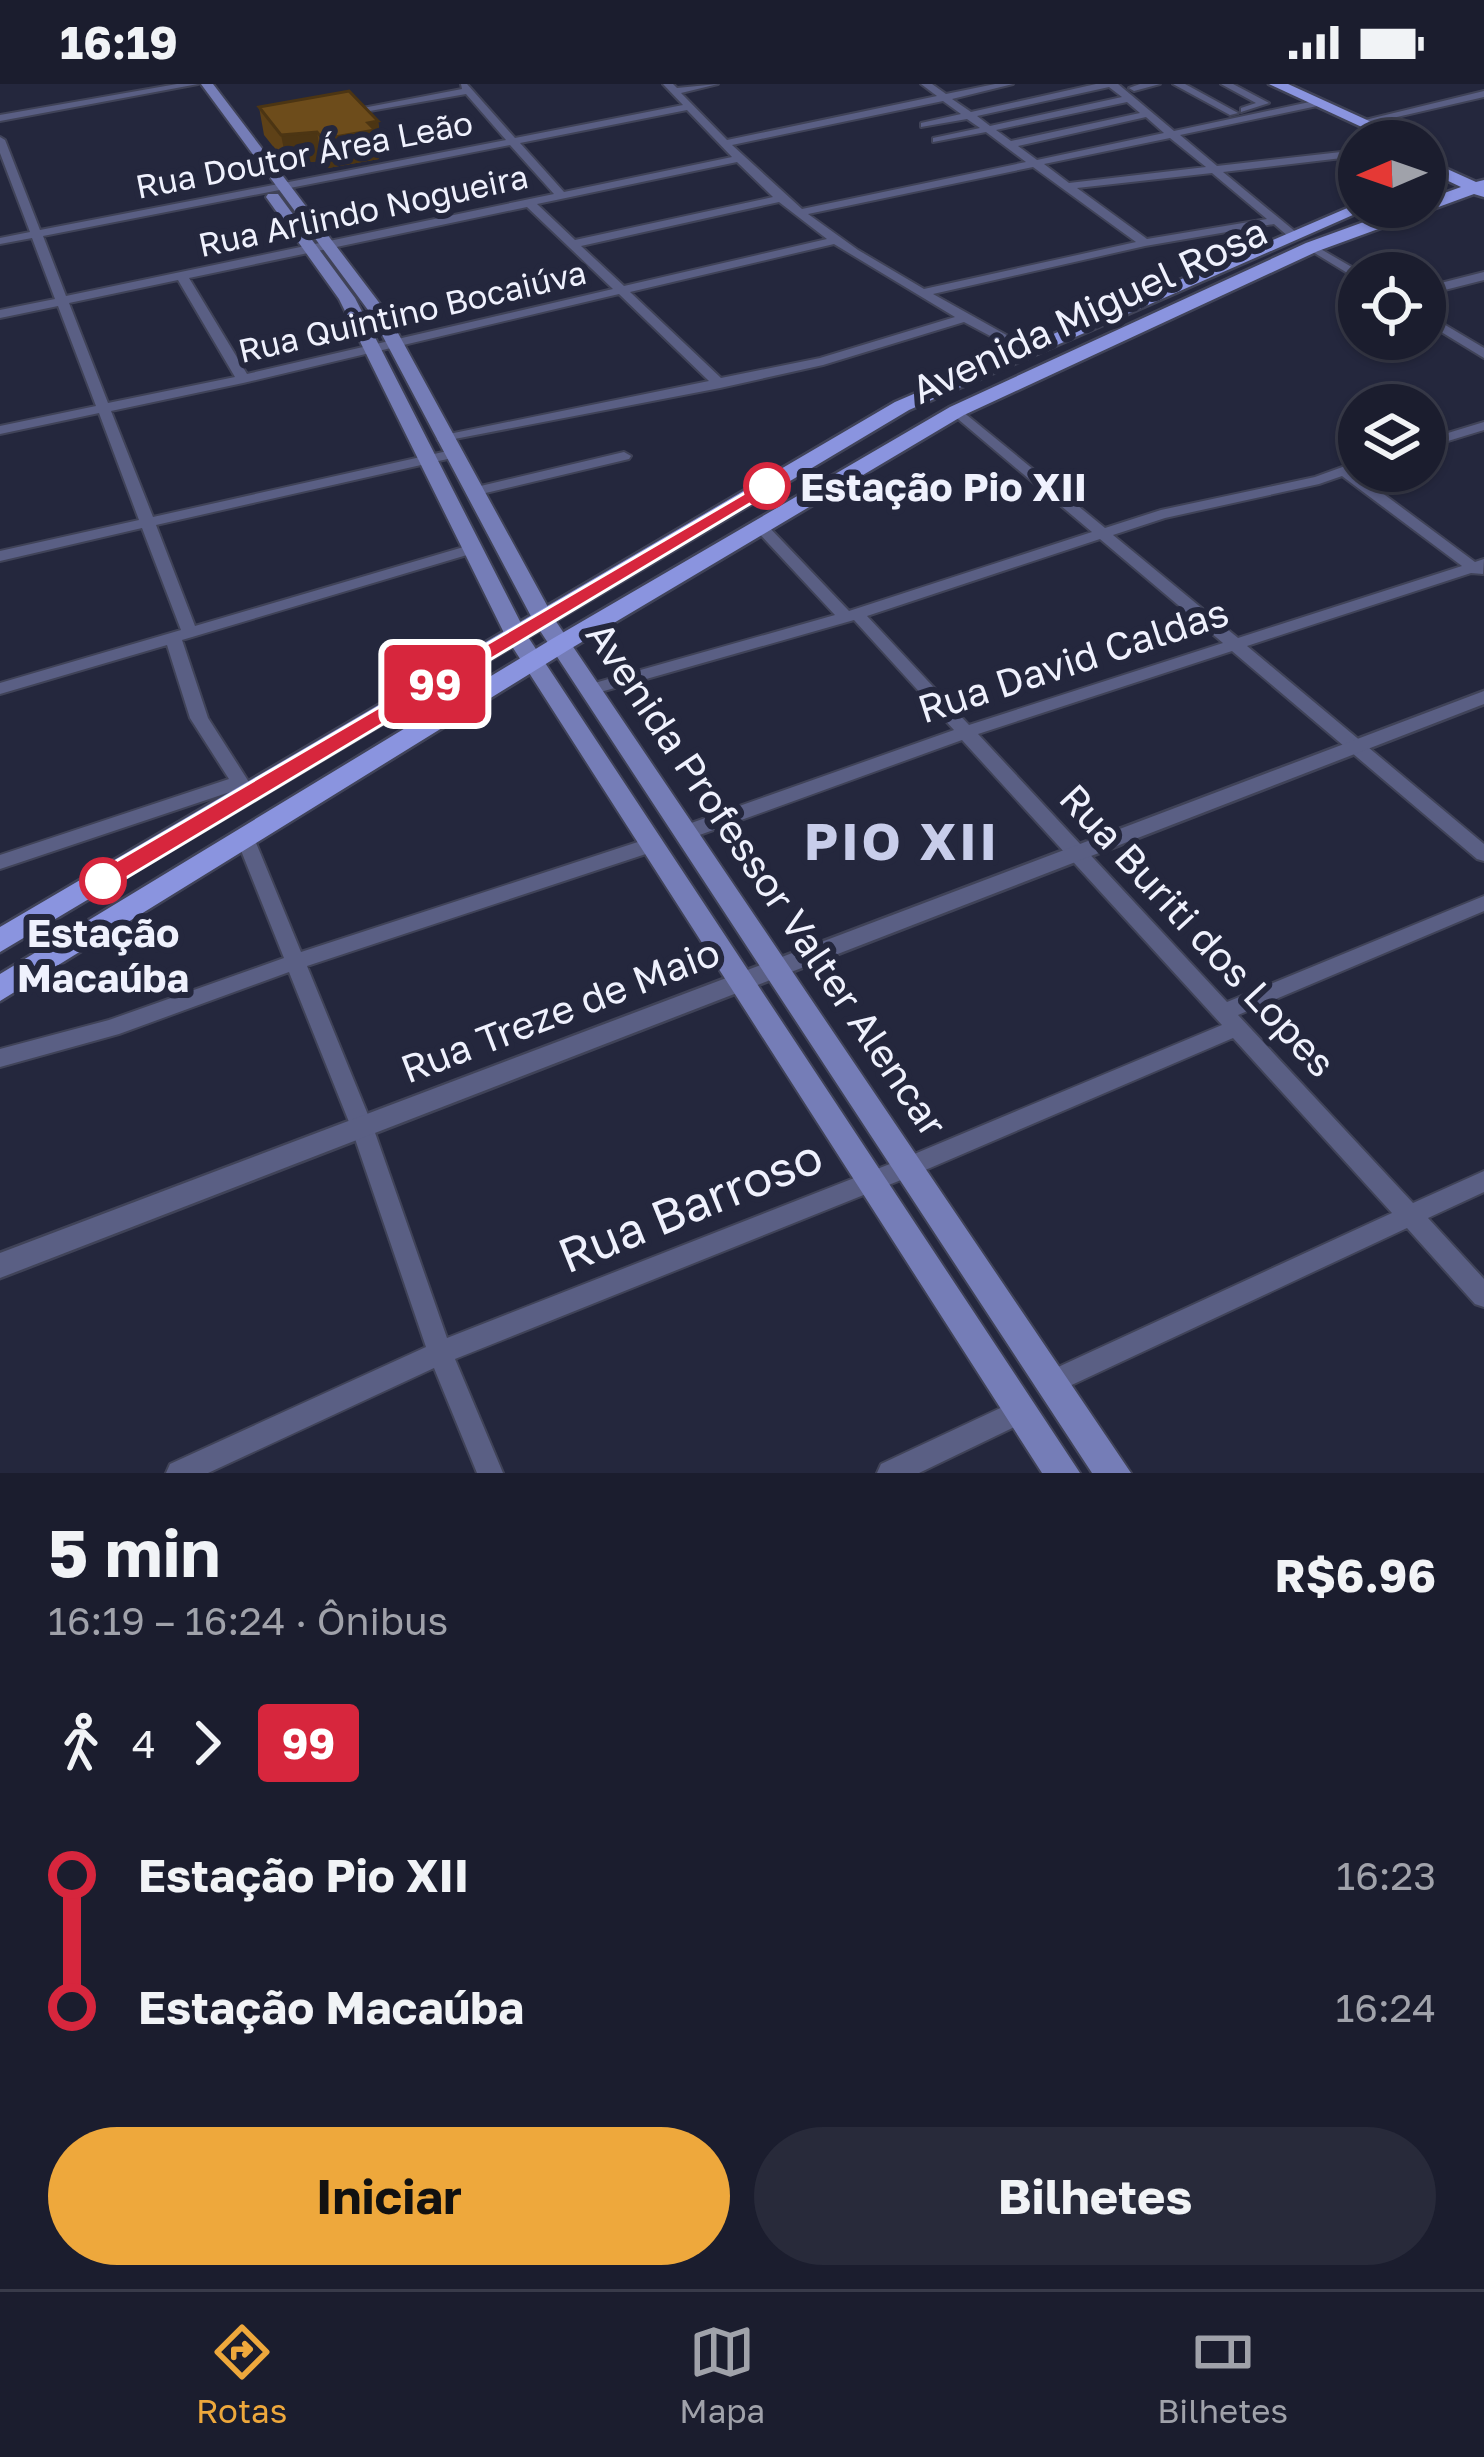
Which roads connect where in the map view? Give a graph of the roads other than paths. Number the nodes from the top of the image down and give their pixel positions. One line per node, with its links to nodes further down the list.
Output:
1 (191, 84): 24 (street); 49 (main road, Avenida Professor Valter Alencar)
2 (207, 84): 31 (main road, Avenida Professor Valter Alencar)
3 (713, 84): 13 (street)
4 (926, 84): 16 (street)
5 (1008, 84): 16 (street)
6 (1111, 84): 14 (street); 23 (street)
7 (1155, 84): 14 (street)
8 (1178, 84): 20 (street)
9 (1226, 84): 20 (street)
10 (1249, 84): 18 (main road)
11 (1279, 84): 17 (main road)
12 (466, 87): 22 (street); 34 (street)
13 (671, 88): 19 (street)
14 (1130, 90): 20 (street); 21 (street); 30 (street)
15 (1484, 94): 26 (street)
16 (946, 97): 23 (street); 36 (street)
17 (1319, 103): 18 (street); 25 (main road)
18 (1298, 106): 27 (main road); 32 (street)
19 (689, 107): 34 (street, Rua Doutor Área Leão); 36 (street)
20 (1233, 112)
21 (1148, 114): 32 (street); 37 (street)
22 (333, 115)
23 (972, 115): 28 (street); 30 (street)
24 (0, 117)
25 (1357, 120)
26 (1371, 120)
27 (1338, 124)
28 (925, 125)
29 (264, 127): 31 (street)
30 (991, 128): 35 (street); 37 (street)
31 (242, 130): 49 (main road, Avenida Professor Valter Alencar)
32 (1170, 133): 41 (street); 42 (street)
33 (0, 140): 45 (street)
34 (516, 140): 49 (street, Rua Doutor Área Leão); 51 (street)
35 (937, 140)
36 (724, 144): 39 (street)
37 (1012, 144): 41 (street)
38 (1338, 155): 42 (street)
39 (738, 159): 51 (street, Rua Arlindo Nogueira); 53 (street)
40 (1446, 161): 48 (main road)
41 (1039, 163): 50 (street); 55 (street)
42 (1212, 168): 50 (street); 56 (street)
43 (1446, 173): 44 (main road)
44 (1450, 175): 46 (main road); 48 (main road)
45 (15, 176): 47 (street); 59 (street)
46 (1446, 176)
47 (0, 178)
48 (1480, 179): 52 (main road, Avenida Miguel Rosa)
49 (275, 186): 59 (street, Rua Doutor Área Leão); 65 (main road, Avenida Professor Valter Alencar); 66 (main road, Avenida Professor Valter Alencar)
50 (1070, 186): 63 (street)
51 (560, 195): 54 (street, Rua Arlindo Nogueira)
52 (1446, 195)
53 (782, 198): 55 (street); 64 (street)
54 (528, 202): 64 (street); 65 (street, Rua Arlindo Nogueira)
55 (799, 213): 60 (street)
56 (1274, 221): 62 (street); 63 (street)
57 (1338, 221): 62 (main road, Avenida Miguel Rosa)
58 (1347, 228): 62 (main road, Avenida Miguel Rosa)
59 (36, 234): 61 (street, Rua Doutor Área Leão); 73 (street)
60 (835, 240): 71 (street, Rua Quintino Bocaiúva); 72 (street)
61 (0, 241)
62 (1302, 241): 67 (street); 78 (main road, Avenida Miguel Rosa); 83 (main road, Avenida Miguel Rosa)
63 (1144, 243): 72 (street)
64 (573, 244): 71 (street)
65 (329, 245): 66 (street, Rua Arlindo Nogueira); 77 (main road, Avenida Professor Valter Alencar)
66 (309, 248): 68 (street, Rua Arlindo Nogueira); 77 (main road, Avenida Professor Valter Alencar)
67 (1338, 263)
68 (182, 276): 73 (street, Rua Arlindo Nogueira); 80 (street)
69 (1484, 277): 70 (street)
70 (1446, 286)
71 (619, 290): 77 (street, Rua Quintino Bocaiúva); 81 (street)
72 (924, 293): 75 (street)
73 (60, 302): 74 (street, Rua Arlindo Nogueira); 82 (street)
74 (0, 314)
75 (967, 317): 78 (street); 81 (street)
76 (1446, 330): 79 (street)
77 (385, 347): 80 (street, Rua Quintino Bocaiúva); 87 (main road, Avenida Professor Valter Alencar); 89 (main road, Avenida Professor Valter Alencar)
78 (1024, 350): 100 (main road, Avenida Miguel Rosa)
79 (1484, 354)
80 (243, 379): 82 (street, Rua Quintino Bocaiúva)
81 (720, 384): 87 (street)
82 (104, 407): 85 (street, Rua Quintino Bocaiúva); 93 (street)
83 (957, 411): 94 (main road, Avenida Miguel Rosa); 95 (street)
84 (1484, 426): 86 (street)
85 (0, 430)
86 (1446, 438)
87 (448, 446): 89 (street); 91 (main road, Avenida Professor Valter Alencar)
88 (624, 456): 91 (street)
89 (430, 458): 93 (street); 96 (main road, Avenida Professor Valter Alencar)
90 (1338, 472): 95 (street)
91 (472, 492): 100 (main road, Avenida Professor Valter Alencar)
92 (1383, 492): 98 (street)
93 (148, 522): 97 (street); 101 (street)
94 (760, 526): 99 (street, Rua Buriti dos Lopes); 102 (main road, Avenida Miguel Rosa)
95 (1103, 534): 99 (street); 103 (street)
96 (472, 549): 101 (street); 104 (main road, Avenida Professor Valter Alencar)
97 (0, 556)
98 (1481, 569): 103 (street, Rua David Caldas)
99 (851, 616): 106 (street); 108 (street, Rua Buriti dos Lopes)
100 (544, 620): 102 (main road, Avenida Professor Valter Alencar); 104 (main road, Avenida Miguel Rosa)
101 (182, 636): 105 (street); 110 (street)
102 (561, 644): 104 (main road, Avenida Miguel Rosa); 106 (main road, Avenida Professor Valter Alencar)
103 (1234, 646): 108 (street, Rua David Caldas); 109 (street)
104 (525, 649): 110 (main road, Avenida Miguel Rosa); 112 (main road, Avenida Miguel Rosa); 113 (main road, Avenida Professor Valter Alencar)
105 (0, 688)
106 (590, 690): 111 (main road, Avenida Professor Valter Alencar)
107 (1484, 698): 109 (street, Rua Treze de Maio)
108 (966, 732): 111 (street, Rua David Caldas); 114 (street, Rua Buriti dos Lopes)
109 (1354, 746): 114 (street, Rua Treze de Maio); 115 (street)
110 (243, 788): 116 (street); 118 (main road, Avenida Miguel Rosa)
111 (687, 832): 120 (main road, Avenida Professor Valter Alencar)
112 (245, 838): 119 (street); 122 (main road, Avenida Miguel Rosa)
113 (654, 844): 119 (street); 121 (main road, Avenida Professor Valter Alencar)
114 (1075, 851): 120 (street, Rua Treze de Maio); 123 (street, Rua Buriti dos Lopes)
115 (1484, 854)
116 (0, 862)
117 (1484, 903): 123 (street, Rua Barroso)
118 (0, 941)
119 (298, 961): 124 (street); 125 (street)
120 (778, 968): 121 (street, Rua Treze de Maio); 126 (main road, Avenida Professor Valter Alencar)
121 (745, 981): 125 (street, Rua Treze de Maio); 127 (main road, Avenida Professor Valter Alencar)
122 (0, 989)
123 (1230, 1020): 126 (street, Rua Barroso); 129 (street, Rua Buriti dos Lopes)
124 (0, 1058)
125 (362, 1127): 130 (street, Rua Treze de Maio); 133 (street)
126 (908, 1167): 127 (street, Rua Barroso); 132 (main road, Avenida Professor Valter Alencar)
127 (875, 1180): 133 (street, Rua Barroso); 134 (main road, Avenida Professor Valter Alencar)
128 (1484, 1181): 129 (street)
129 (1409, 1212): 131 (street, Rua Buriti dos Lopes); 135 (street)
130 (0, 1266)
131 (1484, 1296)
132 (1029, 1347): 134 (main road); 135 (main road, Avenida Professor Valter Alencar)
133 (440, 1353): 137 (street, Rua Barroso); 138 (street)
134 (994, 1368): 136 (main road, Avenida Professor Valter Alencar)
135 (1052, 1382): 141 (main road, Avenida Professor Valter Alencar)
136 (1022, 1410): 139 (street); 140 (main road, Avenida Professor Valter Alencar)
137 (179, 1473)
138 (490, 1473)
139 (890, 1473)
140 (1063, 1473)
141 (1113, 1473)

